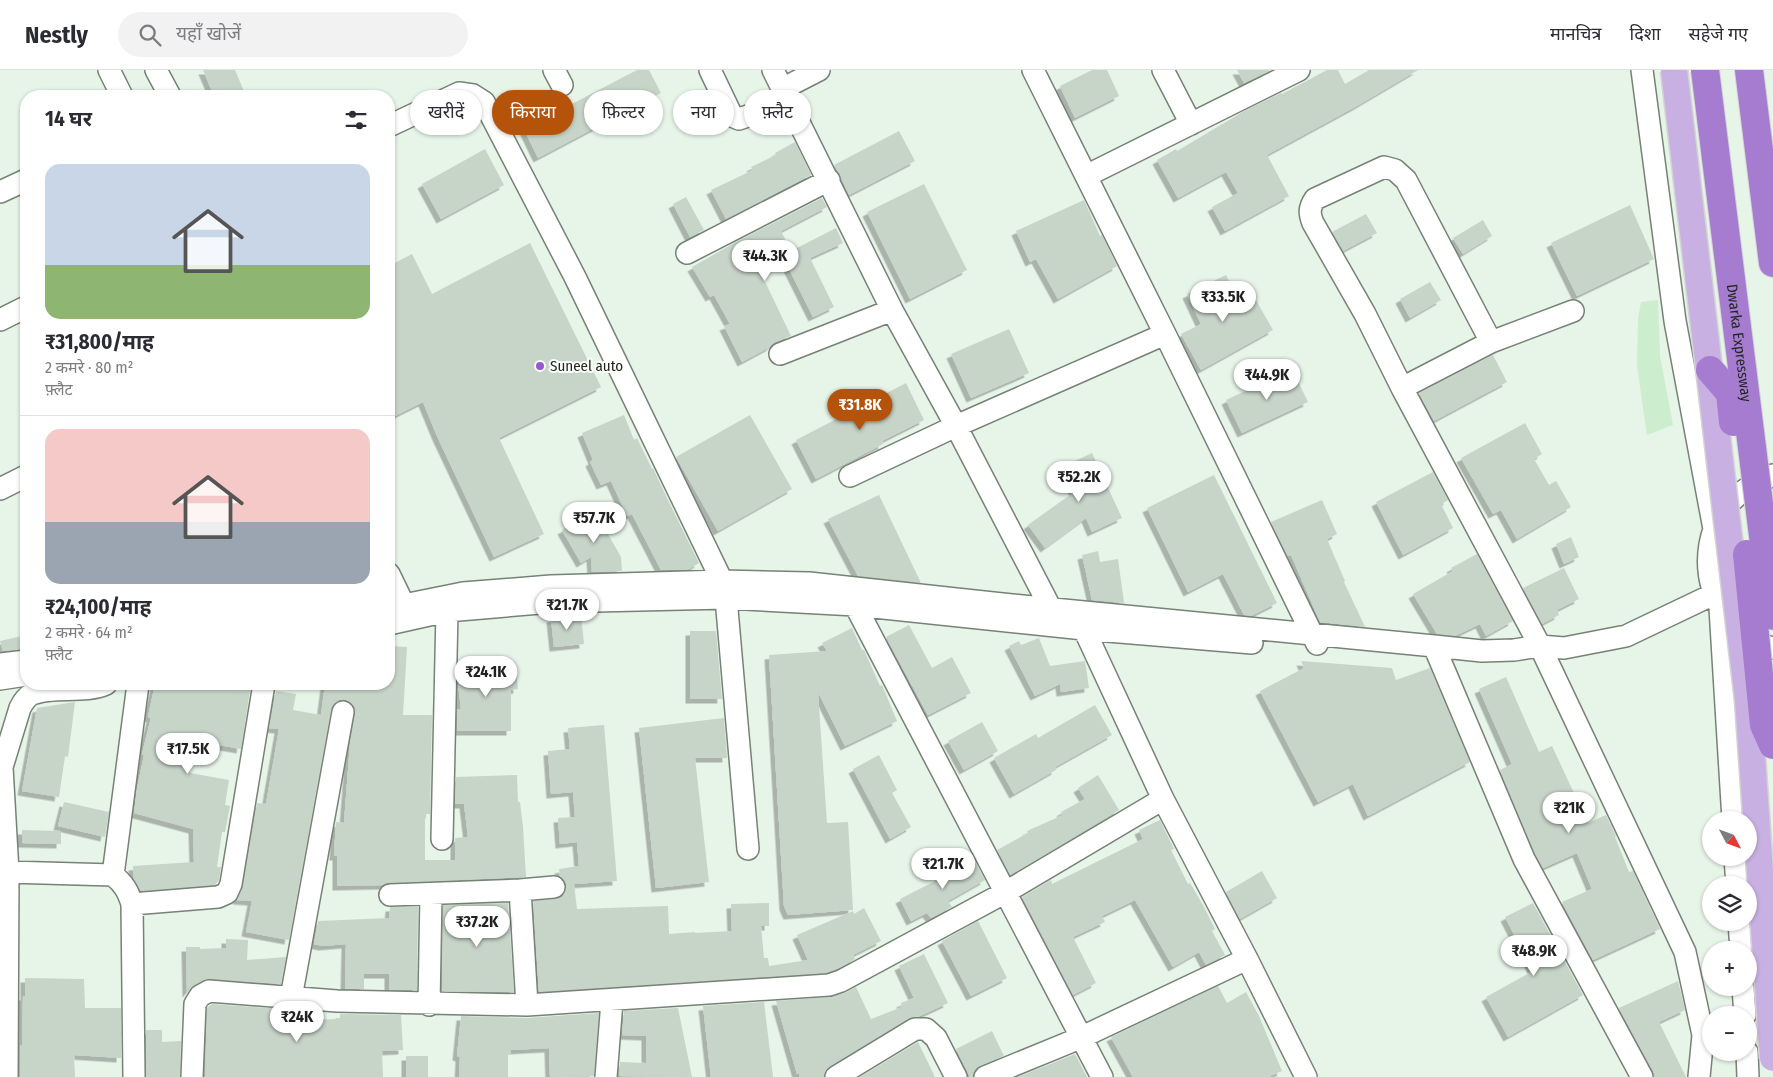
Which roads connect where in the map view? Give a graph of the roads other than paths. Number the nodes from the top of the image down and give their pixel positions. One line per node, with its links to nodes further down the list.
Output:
1 (109, 70): 13 (street)
2 (156, 70): 14 (street)
3 (710, 70): 17 (street)
4 (773, 70): 15 (street)
5 (819, 70): 16 (street)
6 (1033, 70): 21 (street)
7 (1163, 70): 19 (street)
8 (1299, 70): 19 (street)
9 (1642, 70): 41 (street)
10 (1674, 70): 34 (main road, bridge)
11 (1705, 70): 49 (highway, Dwarka Expressway, bridge)
12 (1748, 70): 26 (highway)
13 (119, 90)
14 (167, 90)
15 (783, 90)
16 (794, 90)
17 (744, 117)
18 (395, 123): 42 (street)
19 (1191, 124): 21 (street)
20 (806, 135): 22 (street)
21 (1086, 176): 31 (street)
22 (829, 180): 25 (street); 28 (street)
23 (20, 183): 24 (street)
24 (0, 192)
25 (687, 253)
26 (1773, 263)
27 (20, 310): 30 (street)
28 (892, 310): 33 (street); 36 (street)
29 (1573, 311): 32 (street)
30 (0, 320)
31 (1165, 334): 36 (street); 51 (street)
32 (1491, 342): 35 (street); 35 (street)
33 (780, 354)
34 (1710, 370): 63 (highway, bridge); 84 (main road, bridge)
35 (1402, 388): 53 (street)
36 (956, 426): 38 (street); 46 (street)
37 (1773, 475): 41 (street)
38 (850, 476)
39 (20, 479): 40 (street)
40 (0, 489)
41 (1714, 529): 45 (street)
42 (724, 590): 43 (street); 44 (street); 68 (street)
43 (551, 594): 47 (street); 48 (street)
44 (854, 596): 46 (street); 50 (street); 73 (street)
45 (1717, 601): 52 (street); 53 (street); 66 (street)
46 (1051, 609): 50 (street)
47 (447, 611): 48 (street); 67 (street)
48 (397, 614)
49 (1773, 616)
50 (1084, 620): 51 (street); 65 (street)
51 (1316, 642): 54 (street)
52 (1773, 648)
53 (1542, 652): 54 (street); 96 (street)
54 (1436, 653): 95 (street)
55 (20, 661): 56 (street)
56 (0, 664)
57 (20, 676): 58 (street)
58 (0, 679)
59 (64, 690): 64 (street)
60 (137, 690): 70 (street)
61 (263, 690): 77 (street)
62 (343, 712): 79 (street)
63 (1773, 745)
64 (1, 771): 69 (street)
65 (1163, 799): 73 (street); 78 (street)
66 (1732, 811)
67 (442, 839)
68 (748, 848)
69 (8, 872): 70 (street); 76 (street)
70 (113, 875): 77 (street)
71 (554, 887): 72 (street)
72 (520, 890): 74 (street); 82 (street)
73 (1006, 892): 80 (street); 83 (street)
74 (431, 894): 75 (street); 81 (street)
75 (390, 895)
76 (4, 900): 86 (street)
77 (132, 904): 87 (street)
78 (1247, 959): 83 (street); 94 (street)
79 (291, 998): 81 (street); 88 (street)
80 (612, 1001): 82 (street); 89 (street)
81 (429, 1004): 82 (street)
82 (527, 1005)
83 (1080, 1038): 92 (street); 93 (street)
84 (1773, 1058)
85 (1747, 1061): 97 (street)
86 (8, 1077)
87 (134, 1077)
88 (192, 1077)
89 (606, 1077)
90 (836, 1077): 91 (street)
91 (956, 1077)
92 (985, 1077)
93 (1102, 1077)
94 (1306, 1077)
95 (1642, 1077)
96 (1699, 1077)
97 (1748, 1077)

